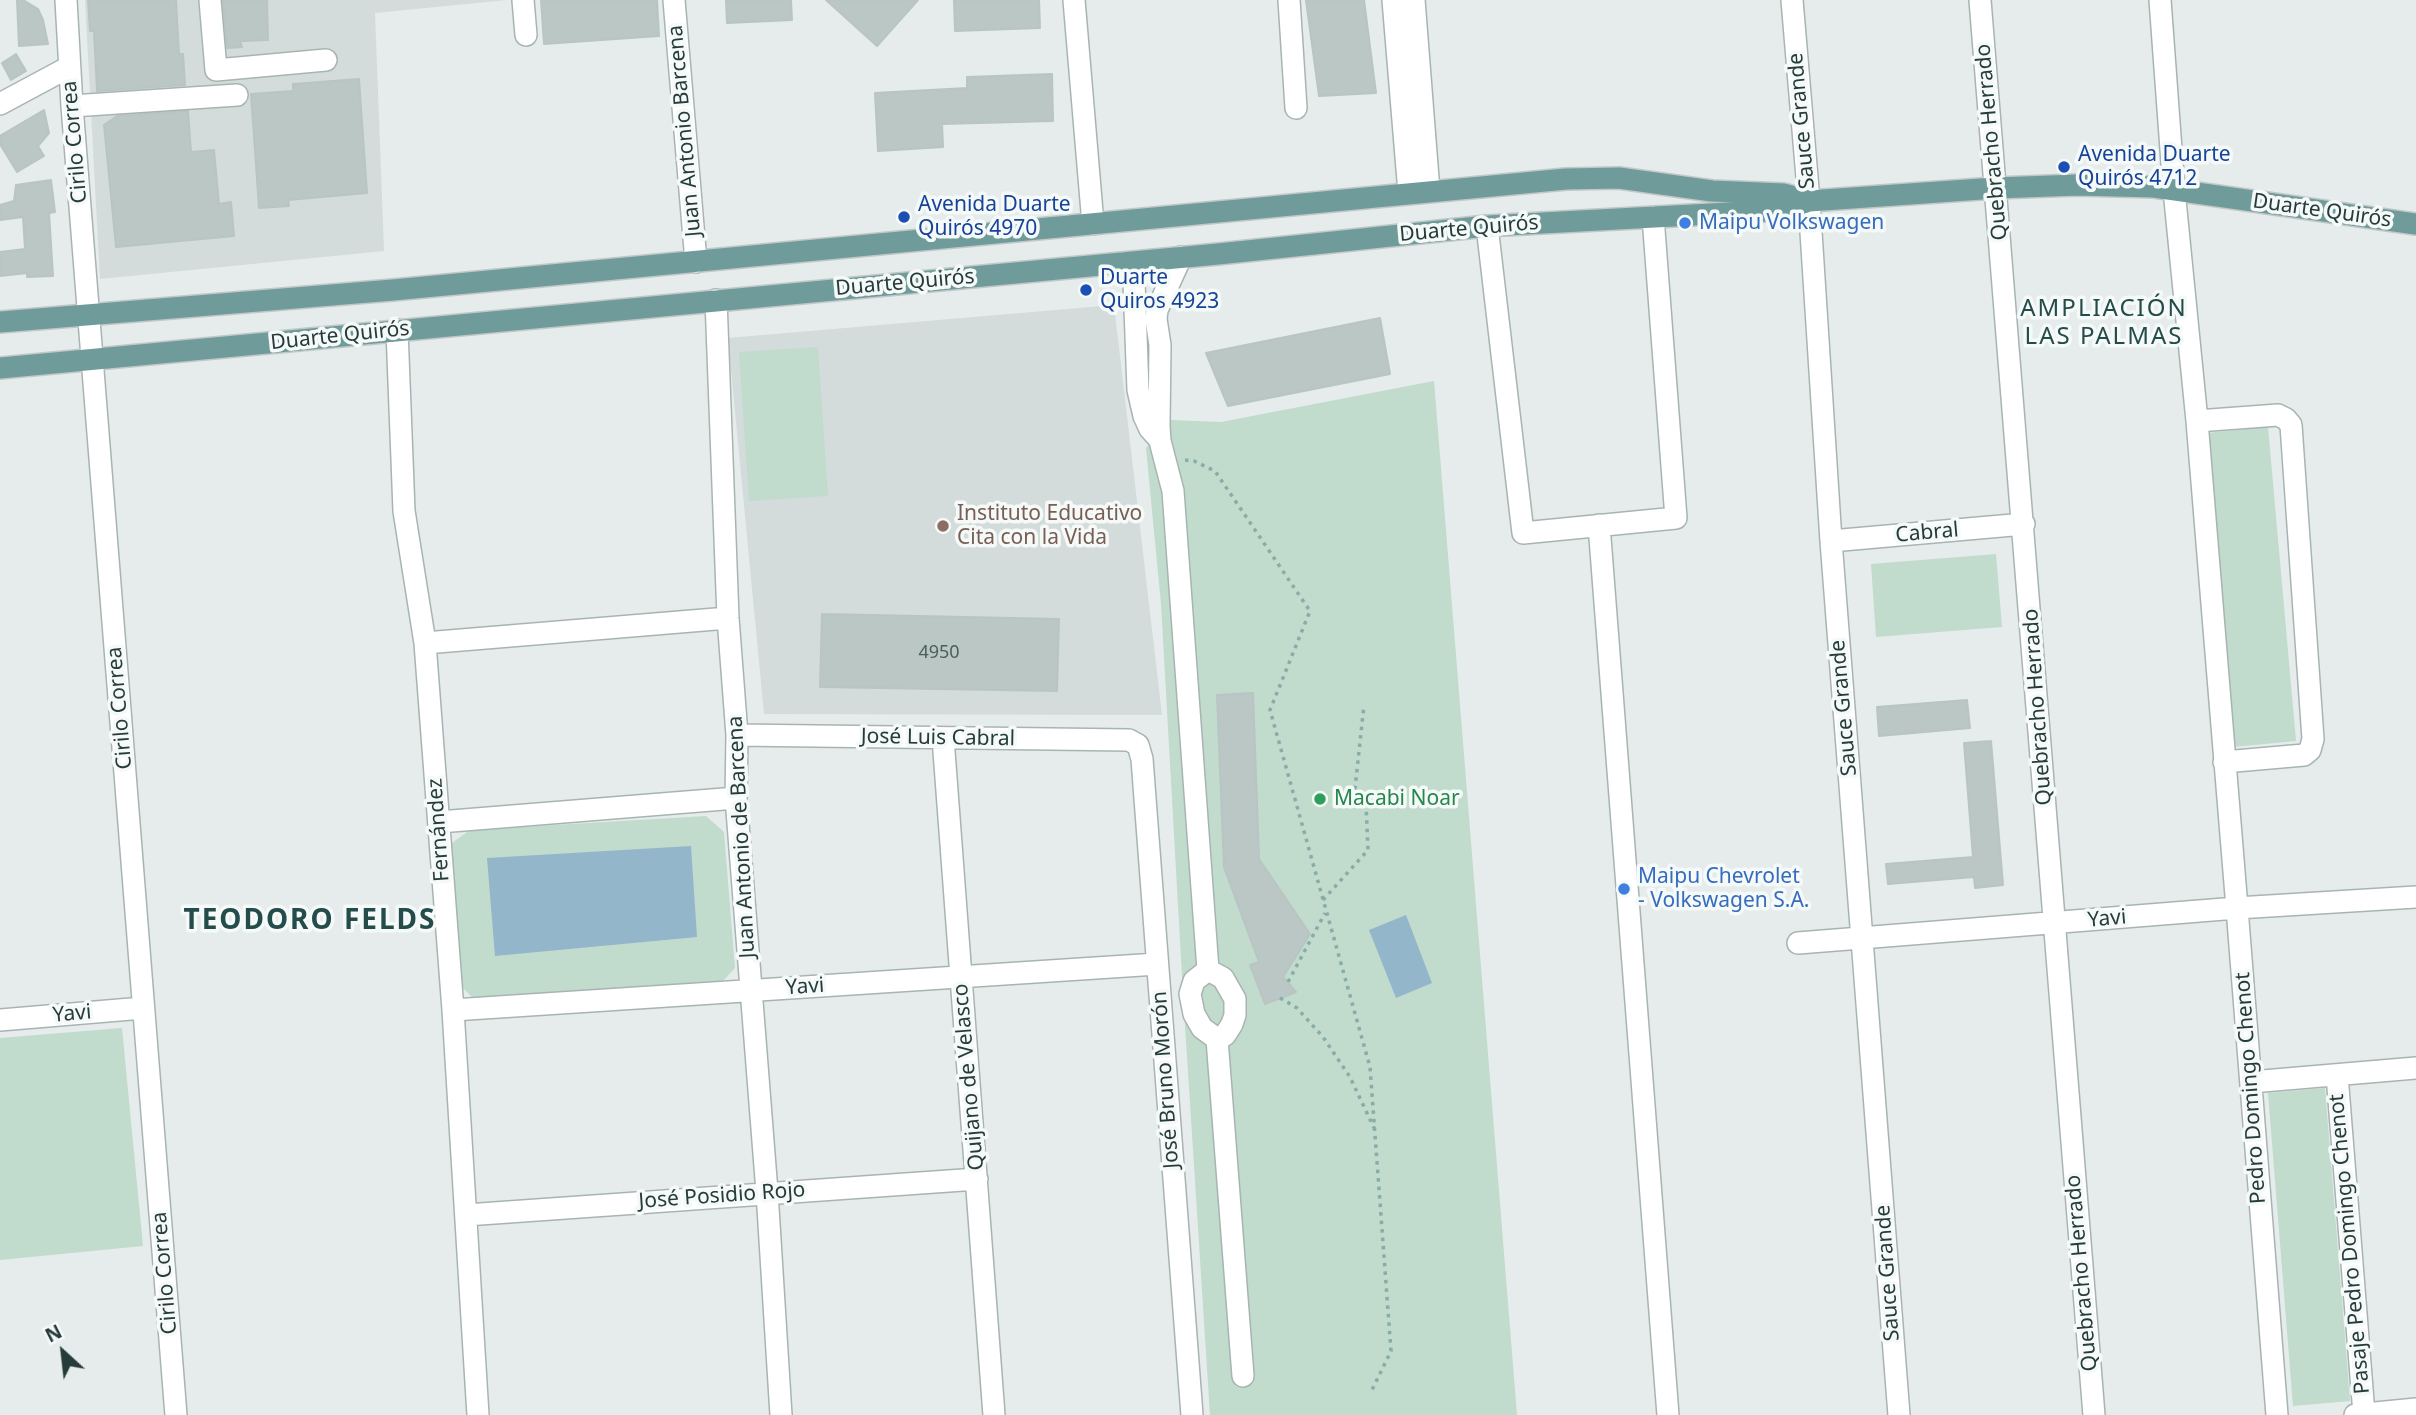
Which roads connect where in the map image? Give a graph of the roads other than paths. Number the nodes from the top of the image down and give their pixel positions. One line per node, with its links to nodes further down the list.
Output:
1 (66, 0): 14 (street, Cirilo Correa)
2 (210, 0): 13 (street)
3 (523, 0): 12 (street)
4 (674, 0): 28 (street, Juan Antonio Barcena)
5 (1074, 0): 24 (street)
6 (1289, 0): 18 (street)
7 (1393, 0): 21 (street)
8 (1415, 0): 21 (street)
9 (1792, 0): 22 (street, Sauce Grande)
10 (1980, 0): 19 (street, Quebracho Herrado)
11 (2160, 0): 20 (street, Pedro Domingo Chenot)
12 (526, 35)
13 (326, 61)
14 (69, 67): 16 (street); 17 (street, Cirilo Correa)
15 (237, 95): 17 (street)
16 (0, 104)
17 (72, 106): 31 (street, Cirilo Correa)
18 (1296, 108)
19 (1996, 188): 20 (main road, Duarte Quirós); 22 (main road, Duarte Quirós); 38 (street, Quebracho Herrado)
20 (2175, 190): 25 (main road, Duarte Quirós); 36 (street, Pedro Domingo Chenot)
21 (1419, 192): 22 (main road, Duarte Quirós); 24 (main road, Duarte Quirós)
22 (1809, 201): 23 (main road, Duarte Quirós); 40 (street, Sauce Grande)
23 (1653, 217): 26 (main road, Duarte Quirós); 39 (street)
24 (1093, 223): 28 (main road, Duarte Quirós)
25 (2416, 224)
26 (1487, 226): 27 (main road, Duarte Quirós); 39 (street)
27 (1181, 257): 29 (main road, Duarte Quirós); 37 (street)
28 (696, 262): 31 (main road, Duarte Quirós)
29 (1122, 262): 30 (main road, Duarte Quirós); 37 (street)
30 (716, 300): 33 (main road, Duarte Quirós); 41 (street, Juan Antonio de Barcena)
31 (90, 316): 32 (main road, Duarte Quirós); 34 (street, Cirilo Correa)
32 (0, 322)
33 (397, 330): 34 (main road, Duarte Quirós); 42 (street, Fernández)
34 (92, 359): 35 (main road, Duarte Quirós); 58 (street, Cirilo Correa)
35 (0, 368)
36 (2197, 421): 46 (street, Pedro Domingo Chenot); 46 (street)
37 (1163, 450): 55 (street)
38 (2024, 524): 40 (street, Cabral); 51 (street, Quebracho Herrado)
39 (1599, 525): 76 (street)
40 (1831, 541): 52 (street, Sauce Grande)
41 (728, 618): 42 (street); 43 (street, Juan Antonio de Barcena)
42 (425, 643): 48 (street, Fernández)
43 (737, 735): 44 (street, José Luis Cabral); 47 (street, Juan Antonio de Barcena)
44 (943, 738): 45 (street, José Luis Cabral); 56 (street, Quijano de Velasco)
45 (1138, 745): 54 (street, José Bruno Morón)
46 (2224, 762): 50 (street, Pedro Domingo Chenot)
47 (736, 798): 48 (street); 57 (street, Juan Antonio de Barcena)
48 (439, 822): 59 (street, Fernández)
49 (2416, 897): 50 (street, Yavi)
50 (2237, 908): 51 (street, Yavi); 64 (street, Pedro Domingo Chenot)
51 (2054, 923): 52 (street, Yavi); 78 (street, Quebracho Herrado)
52 (1863, 938): 53 (street, Yavi); 77 (street, Sauce Grande)
53 (1798, 943)
54 (1157, 964): 56 (street, Yavi); 75 (street, José Bruno Morón)
55 (1208, 970): 61 (street); 61 (street)
56 (960, 976): 57 (street, Yavi); 65 (street, Quijano de Velasco)
57 (751, 990): 59 (street, Yavi); 66 (street, Juan Antonio de Barcena)
58 (144, 1007): 60 (street, Yavi); 71 (street, Cirilo Correa)
59 (453, 1010): 67 (street, Fernández)
60 (0, 1020)
61 (1217, 1039): 68 (street)
62 (2416, 1068): 63 (street)
63 (2337, 1075): 64 (street); 70 (street, Pasaje Pedro Domingo Chenot)
64 (2250, 1082): 79 (street, Pedro Domingo Chenot)
65 (977, 1179): 66 (street, José Posidio Rojo); 74 (street, Quijano de Velasco)
66 (767, 1192): 67 (street, José Posidio Rojo); 73 (street, Juan Antonio de Barcena)
67 (466, 1215): 72 (street, Fernández)
68 (1242, 1376)
69 (2416, 1409): 70 (street)
70 (2364, 1414): 80 (street)
71 (176, 1415)
72 (478, 1415)
73 (781, 1415)
74 (994, 1415)
75 (1192, 1415)
76 (1668, 1415)
77 (1899, 1415)
78 (2094, 1415)
79 (2277, 1415)
80 (2355, 1415)

